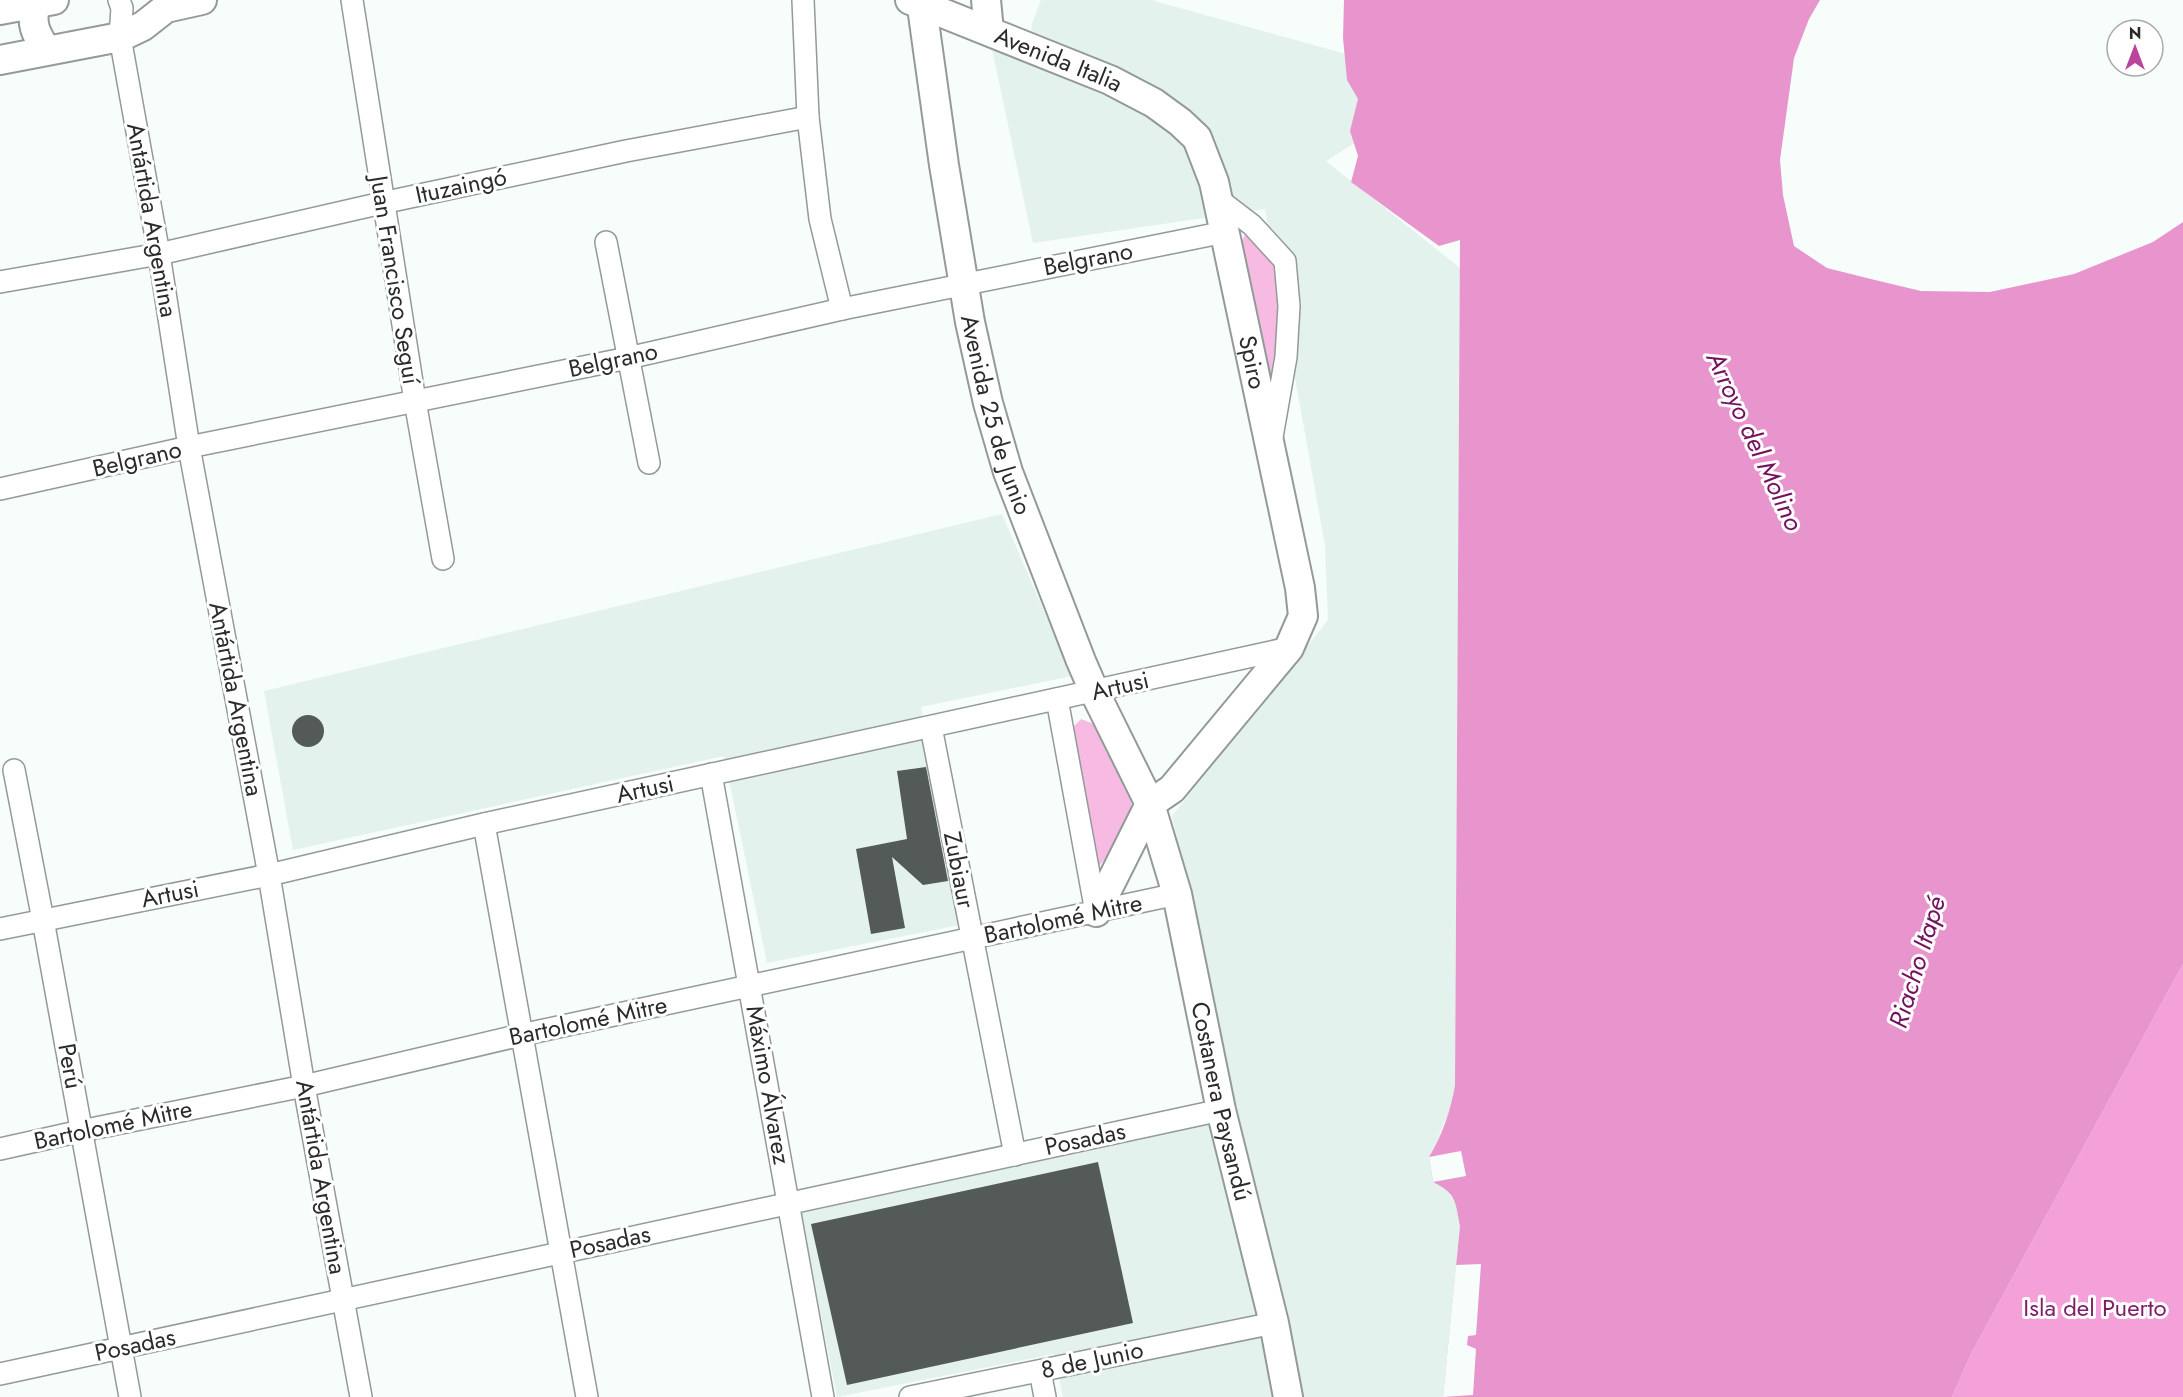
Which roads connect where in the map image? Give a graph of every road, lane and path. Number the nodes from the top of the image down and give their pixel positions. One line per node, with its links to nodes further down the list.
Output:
1 (119, 0): 10 (street, Antártida Argentina)
2 (202, 0): 10 (main road)
3 (352, 0): 16 (street, Juan Francisco Seguí)
4 (803, 0): 13 (street)
5 (986, 0): 9 (main road)
6 (918, 1): 9 (main road, Avenida Italia); 21 (main road, Avenida 25 de Junio)
7 (45, 2): 8 (main road); 11 (main road)
8 (0, 10)
9 (989, 31): 14 (main road, Avenida Italia)
10 (120, 37): 11 (main road); 19 (street, Antártida Argentina)
11 (46, 50): 12 (main road)
12 (0, 60)
13 (808, 117): 16 (street, Ituzaingó); 22 (street)
14 (1197, 138): 15 (main road, Spiro)
15 (1218, 199): 17 (main road, Spiro); 26 (street)
16 (382, 203): 19 (street, Ituzaingó); 24 (street, Juan Francisco Seguí)
17 (1225, 232): 21 (street, Belgrano); 26 (main road, Spiro)
18 (606, 242): 23 (street)
19 (159, 254): 20 (street, Ituzaingó); 25 (street, Antártida Argentina)
20 (0, 282)
21 (964, 285): 22 (street, Belgrano); 31 (main road, Avenida 25 de Junio)
22 (842, 309): 23 (street, Belgrano)
23 (627, 358): 24 (street, Belgrano); 27 (street)
24 (415, 401): 25 (street, Belgrano); 29 (street, Juan Francisco Seguí)
25 (189, 447): 28 (street, Belgrano); 38 (street, Antártida Argentina)
26 (1270, 447): 30 (main road, Spiro)
27 (649, 463)
28 (0, 489)
29 (443, 559)
30 (1289, 648): 31 (street, Artusi); 36 (main road)
31 (1094, 691): 32 (street, Artusi); 36 (main road, Avenida 25 de Junio)
32 (1057, 699): 33 (street, Artusi); 40 (street)
33 (931, 727): 35 (street, Artusi); 43 (street, Zubiaur)
34 (14, 770): 41 (street, Perú)
35 (711, 774): 37 (street, Artusi); 44 (street, Máximo Álvarez)
36 (1150, 804): 39 (main road, Costanera Paysandú); 40 (main road)
37 (484, 824): 38 (street, Artusi); 45 (street)
38 (269, 875): 41 (street, Artusi); 46 (street, Antártida Argentina)
39 (1177, 894): 40 (street, Bartolomé Mitre); 47 (main road, Costanera Paysandú)
40 (1096, 912): 43 (street, Bartolomé Mitre)
41 (43, 920): 42 (street, Artusi); 48 (street, Perú)
42 (0, 929)
43 (973, 938): 44 (street, Bartolomé Mitre); 50 (street, Zubiaur)
44 (750, 986): 45 (street, Bartolomé Mitre); 51 (street, Máximo Álvarez)
45 (521, 1035): 46 (street, Bartolomé Mitre); 52 (street)
46 (304, 1086): 48 (street, Bartolomé Mitre); 53 (street, Antártida Argentina)
47 (1221, 1110): 50 (street, Posadas); 54 (main road, Costanera Paysandú)
48 (81, 1131): 49 (street, Bartolomé Mitre); 55 (street, Perú)
49 (0, 1149)
50 (1015, 1155): 51 (street, Posadas)
51 (790, 1203): 52 (street, Posadas); 61 (street, Máximo Álvarez)
52 (562, 1253): 53 (street, Posadas); 60 (street)
53 (343, 1300): 55 (street, Posadas); 59 (street, Antártida Argentina)
54 (1274, 1323): 56 (street, 8 de Junio); 64 (main road, Costanera Paysandú)
55 (121, 1348): 57 (street, Posadas); 58 (street, Perú)
56 (1040, 1371): 62 (street, 8 de Junio); 63 (street)
57 (0, 1374)
58 (130, 1397)
59 (361, 1397)
60 (587, 1397)
61 (823, 1397)
62 (910, 1397)
63 (1045, 1397)
64 (1288, 1397)

